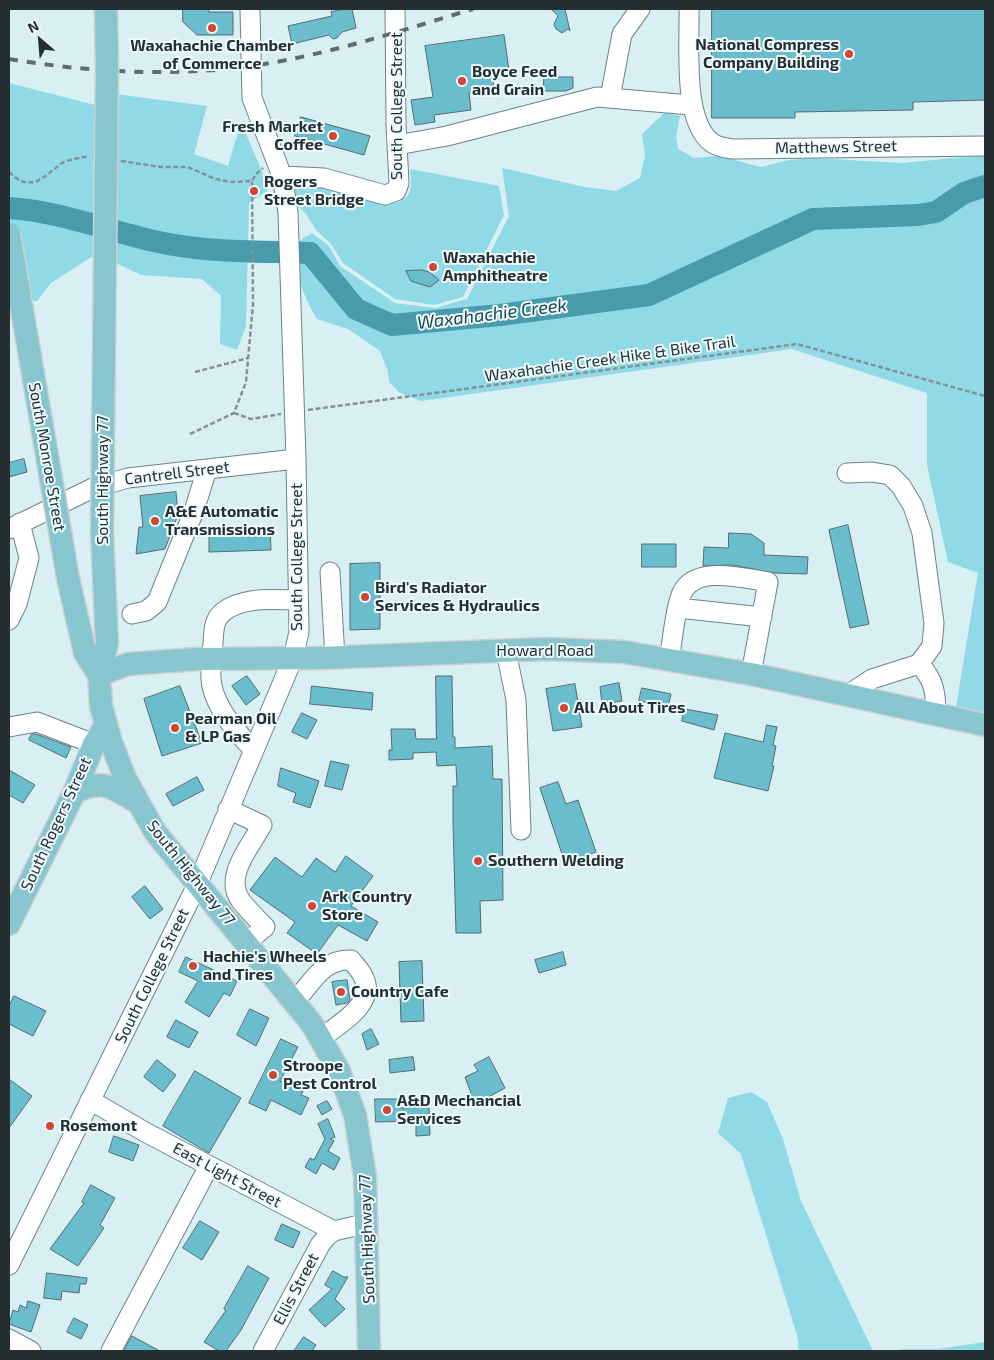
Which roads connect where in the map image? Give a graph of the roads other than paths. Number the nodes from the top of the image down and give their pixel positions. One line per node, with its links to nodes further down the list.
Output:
1 (106, 9): 29 (main road, South Highway 77, bridge)
2 (250, 9): 10 (street)
3 (395, 9): 8 (street, South College Street)
4 (640, 9): 6 (street)
5 (689, 9): 7 (street)
6 (610, 98): 7 (street); 8 (street)
7 (691, 106): 9 (street, Matthews Street)
8 (397, 145): 10 (street, South College Street)
9 (985, 146)
10 (280, 170): 12 (street, South College Street)
11 (9, 234): 29 (main road, South Monroe Street, bridge)
12 (296, 460): 13 (street, Cantrell Street); 17 (street, South College Street)
13 (207, 469): 15 (street, Cantrell Street); 19 (street)
14 (847, 473): 27 (street)
15 (15, 526): 21 (street)
16 (330, 572): 24 (street)
17 (298, 600): 23 (street, South College Street); 25 (street)
18 (678, 608): 20 (street); 20 (street); 26 (street)
19 (132, 614)
20 (762, 617): 28 (street)
21 (9, 620)
22 (506, 651): 24 (main road, Howard Road); 26 (main road, Howard Road); 40 (street)
23 (293, 658): 24 (main road, Howard Road); 25 (main road, Howard Road); 36 (street, South College Street)
24 (335, 658)
25 (212, 659): 29 (main road, Howard Road); 36 (street)
26 (669, 659): 28 (main road, Howard Road)
27 (919, 664): 30 (street); 31 (street)
28 (751, 674): 30 (main road, Howard Road)
29 (99, 675): 32 (main road, South Highway 77)
30 (846, 696): 31 (main road, Howard Road)
31 (936, 715): 33 (main road, Howard Road)
32 (106, 725): 35 (main road, South Rogers Street); 38 (main road, South Highway 77)
33 (985, 725)
34 (9, 727): 35 (street)
35 (94, 744): 37 (main road, South Rogers Street)
36 (254, 750): 39 (street, South College Street)
37 (74, 793): 38 (main road); 42 (main road, South Rogers Street)
38 (137, 802): 41 (main road, South Highway 77)
39 (228, 809): 41 (street, South College Street); 44 (street)
40 (521, 830)
41 (197, 885): 44 (main road, South Highway 77); 47 (street, South College Street)
42 (14, 899): 43 (main road, South Rogers Street)
43 (9, 924)
44 (246, 942): 45 (main road, South Highway 77)
45 (295, 1001): 46 (main road, South Highway 77); 46 (street)
46 (321, 1038): 49 (main road, South Highway 77)
47 (90, 1100): 48 (street, East Light Street); 51 (street, South College Street)
48 (209, 1166): 50 (street, East Light Street); 54 (street)
49 (368, 1223): 50 (street); 56 (main road, South Highway 77)
50 (334, 1232): 55 (street, Ellis Street)
51 (9, 1265)
52 (9, 1340): 53 (street)
53 (31, 1351)
54 (111, 1351)
55 (263, 1351)
56 (369, 1351)

